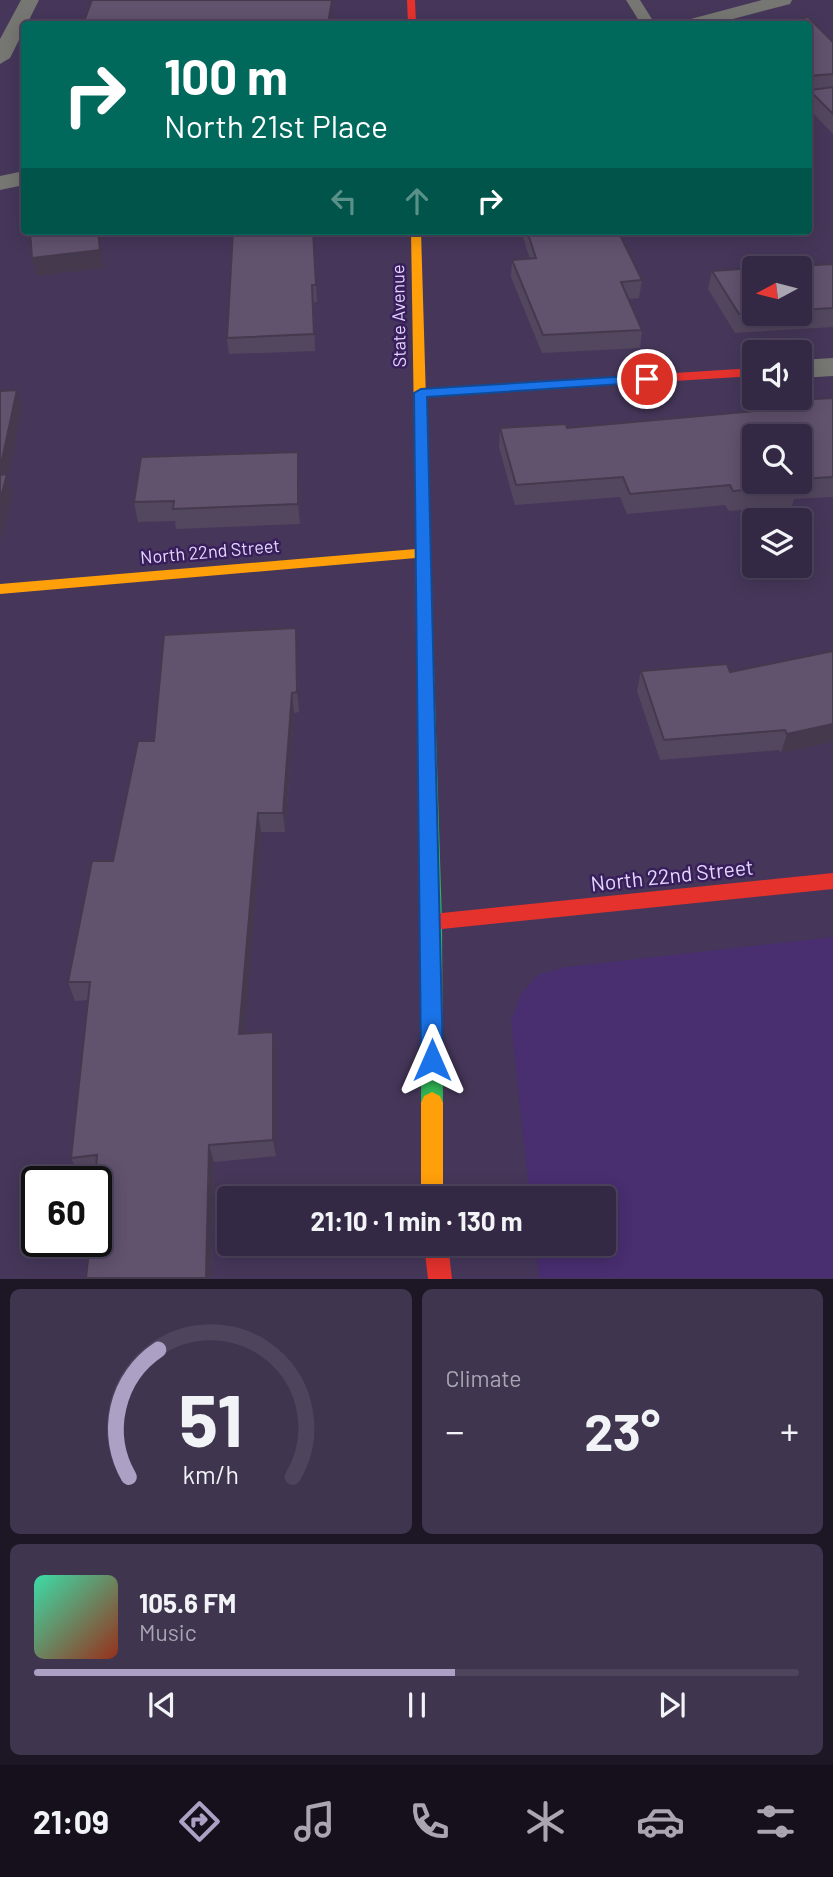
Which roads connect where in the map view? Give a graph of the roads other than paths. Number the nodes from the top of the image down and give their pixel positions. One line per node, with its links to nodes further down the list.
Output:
1 (30, 0): 8 (street)
2 (411, 0): 5 (main road)
3 (633, 0): 6 (lane)
4 (783, 0): 7 (street)
5 (412, 21)
6 (646, 21)
7 (705, 21)
8 (0, 58)
9 (21, 179): 10 (street)
10 (0, 183)
11 (416, 235): 15 (main road, State Avenue)
12 (833, 367): 13 (street)
13 (812, 368)
14 (742, 373): 15 (main road)
15 (421, 393): 16 (main road, State Avenue)
16 (422, 553): 17 (main road, North 22nd Street); 19 (main road, State Avenue)
17 (0, 589)
18 (833, 881): 19 (main road, North 22nd Street)
19 (432, 922): 20 (main road, State Avenue)
20 (432, 1186)
21 (437, 1256): 22 (main road)
22 (440, 1279)

